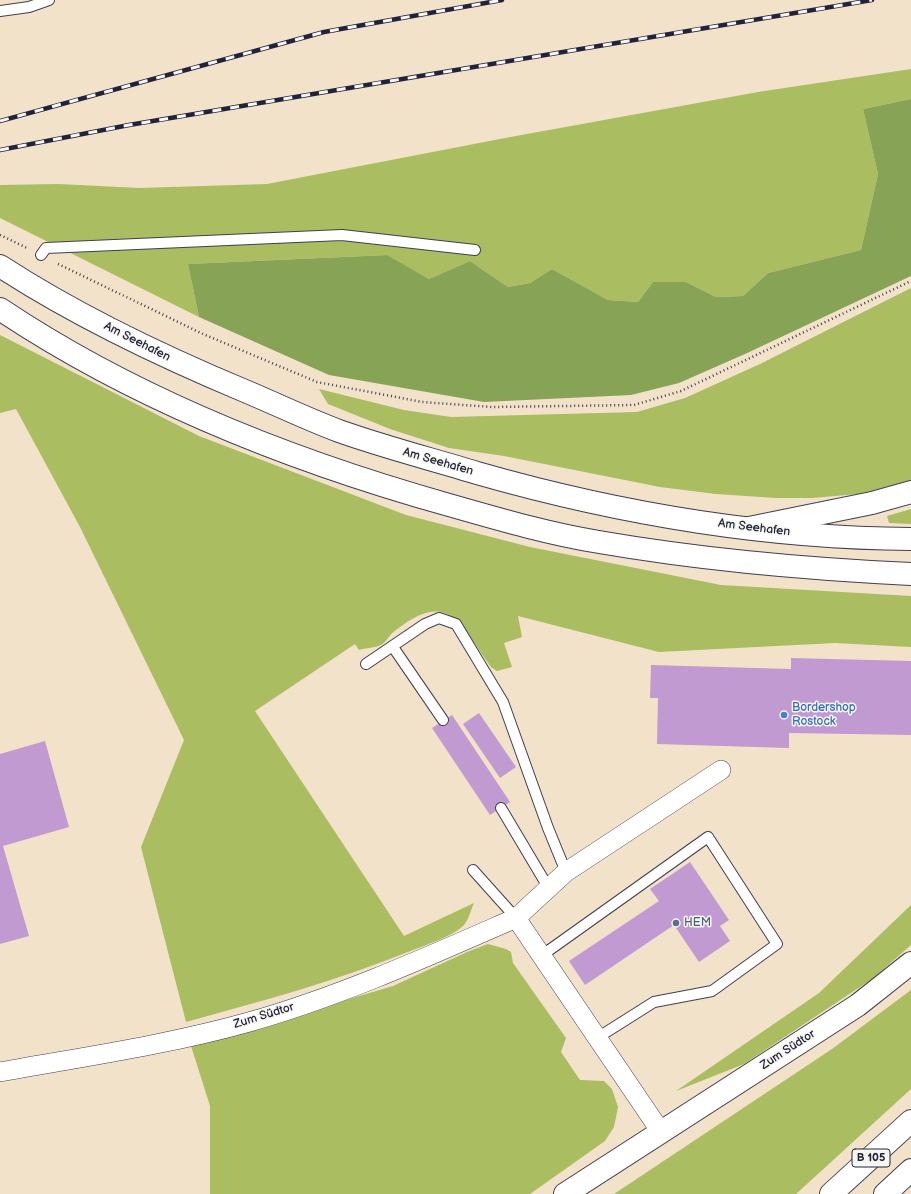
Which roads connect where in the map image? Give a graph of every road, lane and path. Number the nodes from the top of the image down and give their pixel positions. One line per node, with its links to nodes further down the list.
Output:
1 (49, 0): 2 (lane)
2 (0, 11)
3 (475, 250): 4 (lane)
4 (41, 255)
5 (53, 261): 7 (path)
6 (0, 266): 9 (main road, Am Seehafen)
7 (911, 281)
8 (0, 283): 9 (main road)
9 (35, 288): 14 (main road, Am Seehafen)
10 (0, 309): 12 (main road)
11 (0, 317): 12 (main road)
12 (29, 328): 16 (main road)
13 (911, 492): 14 (main road)
14 (749, 528): 15 (main road, Am Seehafen)
15 (911, 539)
16 (911, 574)
17 (393, 646): 18 (lane); 19 (lane); 23 (lane)
18 (366, 664)
19 (444, 720)
20 (721, 770): 23 (street, Zum Südtor)
21 (501, 808): 24 (lane)
22 (473, 870): 25 (lane)
23 (566, 872): 24 (street, Zum Südtor)
24 (548, 887): 25 (street, Zum Südtor)
25 (516, 918): 26 (street); 29 (street, Zum Südtor)
26 (541, 956): 28 (street); 28 (lane)
27 (911, 963): 31 (main road, Zum Südtor)
28 (597, 1038): 31 (street)
29 (0, 1072)
30 (911, 1121): 34 (main road, B 105)
31 (661, 1132): 33 (main road, Zum Südtor)
32 (911, 1170): 35 (main road, B 105)
33 (565, 1194)
34 (831, 1194)
35 (885, 1194)

